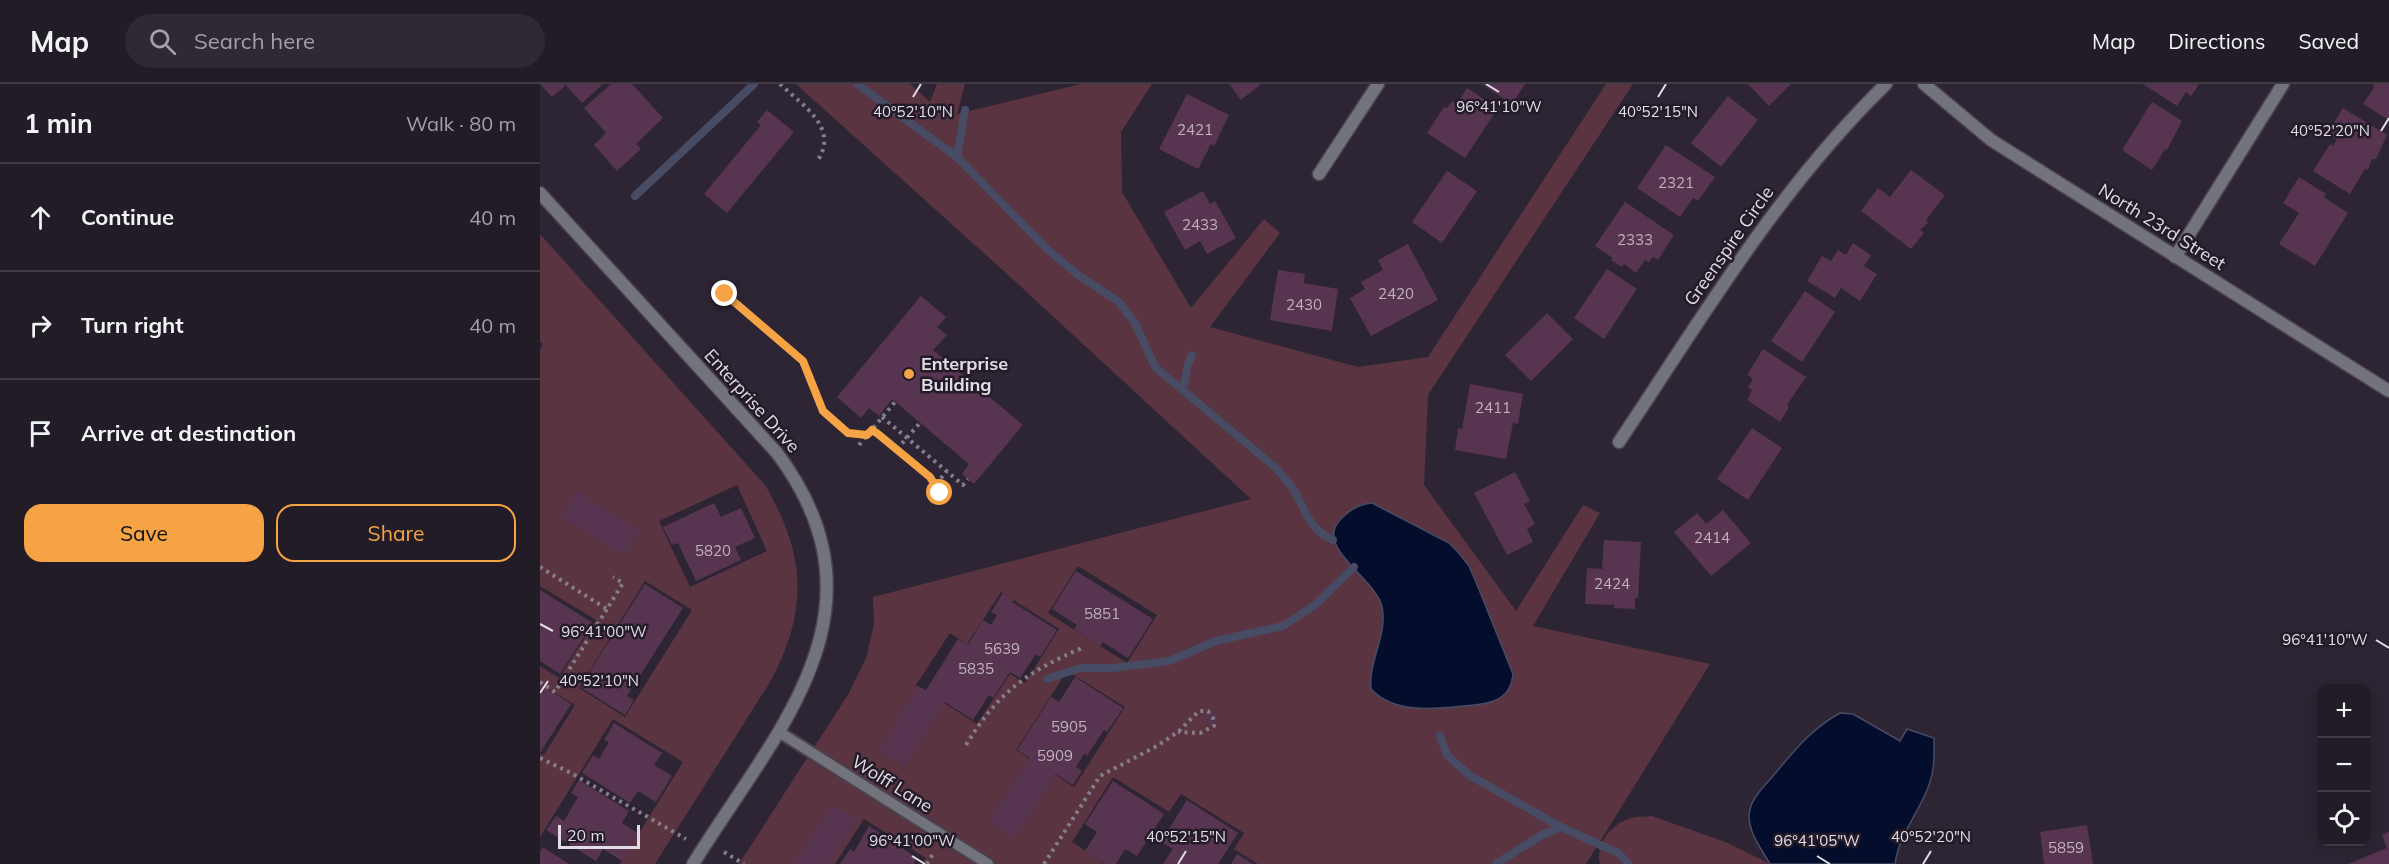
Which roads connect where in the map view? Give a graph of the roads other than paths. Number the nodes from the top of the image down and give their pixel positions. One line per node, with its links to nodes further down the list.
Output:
1 (1378, 84): 5 (street)
2 (1886, 84): 9 (street, Greenspire Circle)
3 (1924, 84): 7 (street, North 23rd Street)
4 (2283, 84): 7 (street)
5 (1319, 174)
6 (540, 192): 10 (street, Enterprise Drive)
7 (2175, 257): 8 (street, North 23rd Street)
8 (2389, 391)
9 (1619, 442)
10 (779, 732): 11 (street, Enterprise Drive); 12 (lane, Wolff Lane)
11 (693, 864)
12 (988, 864)

